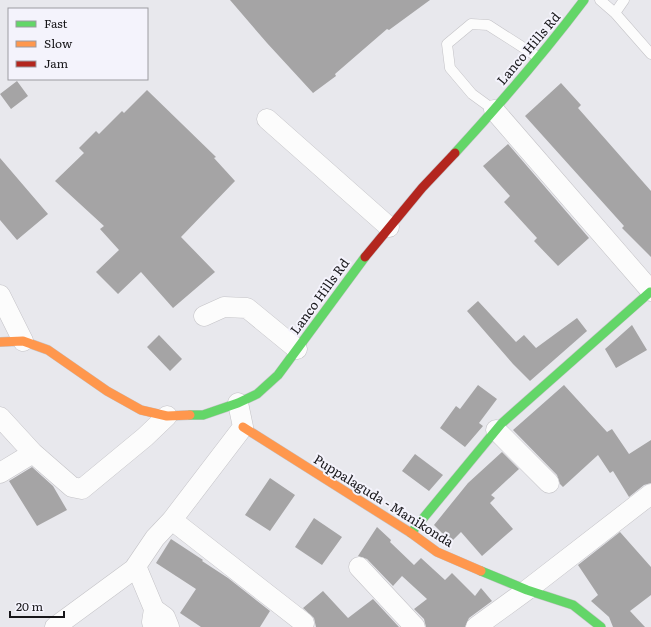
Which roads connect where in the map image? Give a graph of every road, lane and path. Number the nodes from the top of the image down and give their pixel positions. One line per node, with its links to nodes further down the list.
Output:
1 (584, 0): 6 (street, Lanco Hills Rd)
2 (600, 0): 4 (lane)
3 (624, 0): 4 (lane)
4 (615, 13): 5 (lane)
5 (651, 54)
6 (538, 58): 7 (street, Lanco Hills Rd); 7 (lane)
7 (494, 110): 9 (street, Lanco Hills Rd); 10 (street)
8 (267, 119): 9 (street)
9 (389, 227): 15 (street, Lanco Hills Rd)
10 (651, 291): 20 (street)
11 (0, 295): 13 (street)
12 (204, 316): 15 (street)
13 (23, 341): 14 (street, Lanco Hills Rd); 17 (street, Lanco Hills Rd)
14 (0, 342)
15 (297, 349): 16 (street, Lanco Hills Rd)
16 (238, 404): 17 (street, Lanco Hills Rd); 19 (street)
17 (167, 416): 21 (street)
18 (0, 417): 21 (street)
19 (243, 427): 25 (street); 26 (street, Puppalaguda - Manikonda)
20 (496, 430): 23 (street); 26 (street)
21 (34, 453): 22 (street)
22 (0, 473)
23 (549, 483)
24 (651, 494): 29 (street)
25 (172, 520): 27 (street); 31 (street)
26 (411, 533): 29 (street, Puppalaguda - Manikonda)
27 (136, 566): 30 (street); 32 (street)
28 (359, 568): 34 (street)
29 (527, 590): 35 (street); 36 (street, Puppalaguda - Manikonda)
30 (154, 618): 33 (street)
31 (304, 623)
32 (55, 627)
33 (169, 627)
34 (415, 627)
35 (476, 627)
36 (601, 627)

